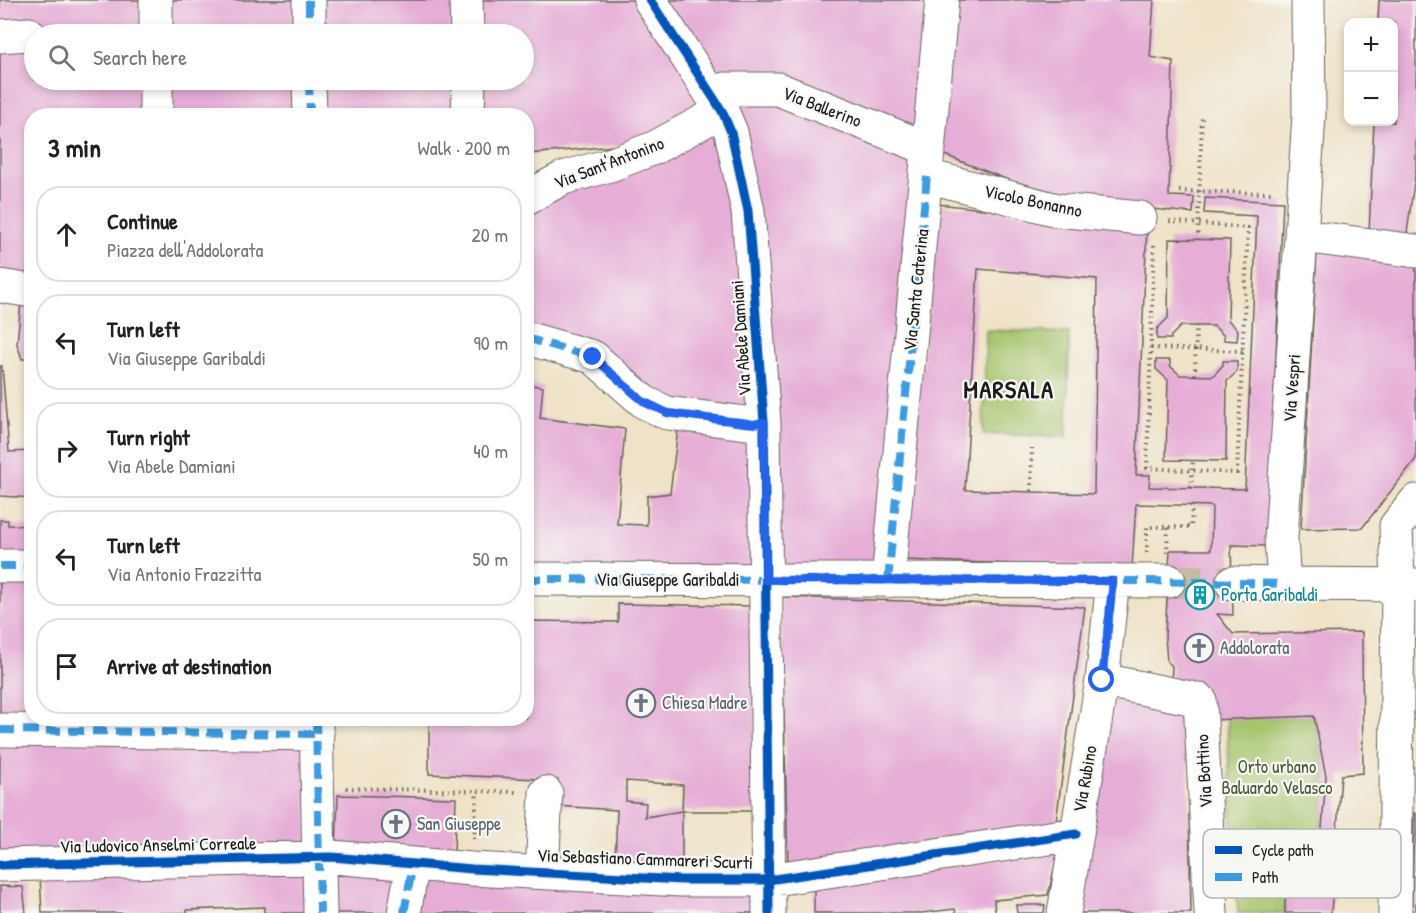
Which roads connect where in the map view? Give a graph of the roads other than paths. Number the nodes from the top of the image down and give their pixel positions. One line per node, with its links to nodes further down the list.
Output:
1 (156, 0): 7 (street)
2 (309, 0): 8 (street)
3 (466, 0): 9 (street)
4 (650, 0): 13 (street, Via Abele Damiani)
5 (942, 0): 17 (street, Via Santa Caterina)
6 (1308, 0): 20 (street, Via Vespri)
7 (156, 24)
8 (309, 24)
9 (467, 24)
10 (156, 90): 14 (street)
11 (309, 90): 15 (street)
12 (469, 90): 16 (street)
13 (718, 104): 17 (street, Via Ballerino); 18 (street, Via Sant'Antonino); 25 (street, Via Abele Damiani)
14 (156, 108)
15 (310, 108)
16 (468, 108)
17 (928, 163): 19 (street, Vicolo Bonanno); 32 (street, Via Santa Caterina)
18 (534, 194)
19 (1153, 227)
20 (1302, 237): 21 (street); 35 (street, Via Vespri)
21 (1416, 251)
22 (0, 286): 23 (street)
23 (24, 290)
24 (534, 340): 25 (street)
25 (764, 422): 31 (street, Via Abele Damiani)
26 (1416, 501): 36 (street)
27 (0, 566): 28 (street)
28 (24, 566)
29 (1158, 571): 33 (street, Via Giuseppe Garibaldi)
30 (534, 579): 31 (street, Via Giuseppe Garibaldi)
31 (766, 580): 32 (street, Via Giuseppe Garibaldi); 48 (street, Via Abele Damiani)
32 (888, 580): 33 (street, Via Giuseppe Garibaldi)
33 (1113, 581): 37 (street, Via Rubino)
34 (1232, 583): 35 (street)
35 (1284, 584): 36 (street)
36 (1407, 585): 42 (street)
37 (1102, 680): 41 (street, Via Bottino); 43 (street, Via Rubino)
38 (316, 726): 39 (street); 44 (street)
39 (0, 730)
40 (546, 793): 47 (street)
41 (1207, 829)
42 (1398, 829)
43 (1076, 834): 48 (street, Via Sebastiano Cammareri Scurti); 54 (street, Via Rubino)
44 (318, 857): 45 (street, Via Sebastiano Cammareri Scurti); 46 (street, Via Ludovico Anselmi Correale); 51 (street)
45 (413, 864): 47 (street, Via Sebastiano Cammareri Scurti); 52 (street)
46 (0, 865)
47 (542, 872): 48 (street, Via Sebastiano Cammareri Scurti)
48 (768, 880): 53 (street, Via Abele Damiani)
49 (1210, 898): 55 (street, Via Bottino)
50 (1396, 898): 56 (street)
51 (320, 913)
52 (404, 913)
53 (769, 913)
54 (1064, 913)
55 (1211, 913)
56 (1395, 913)

